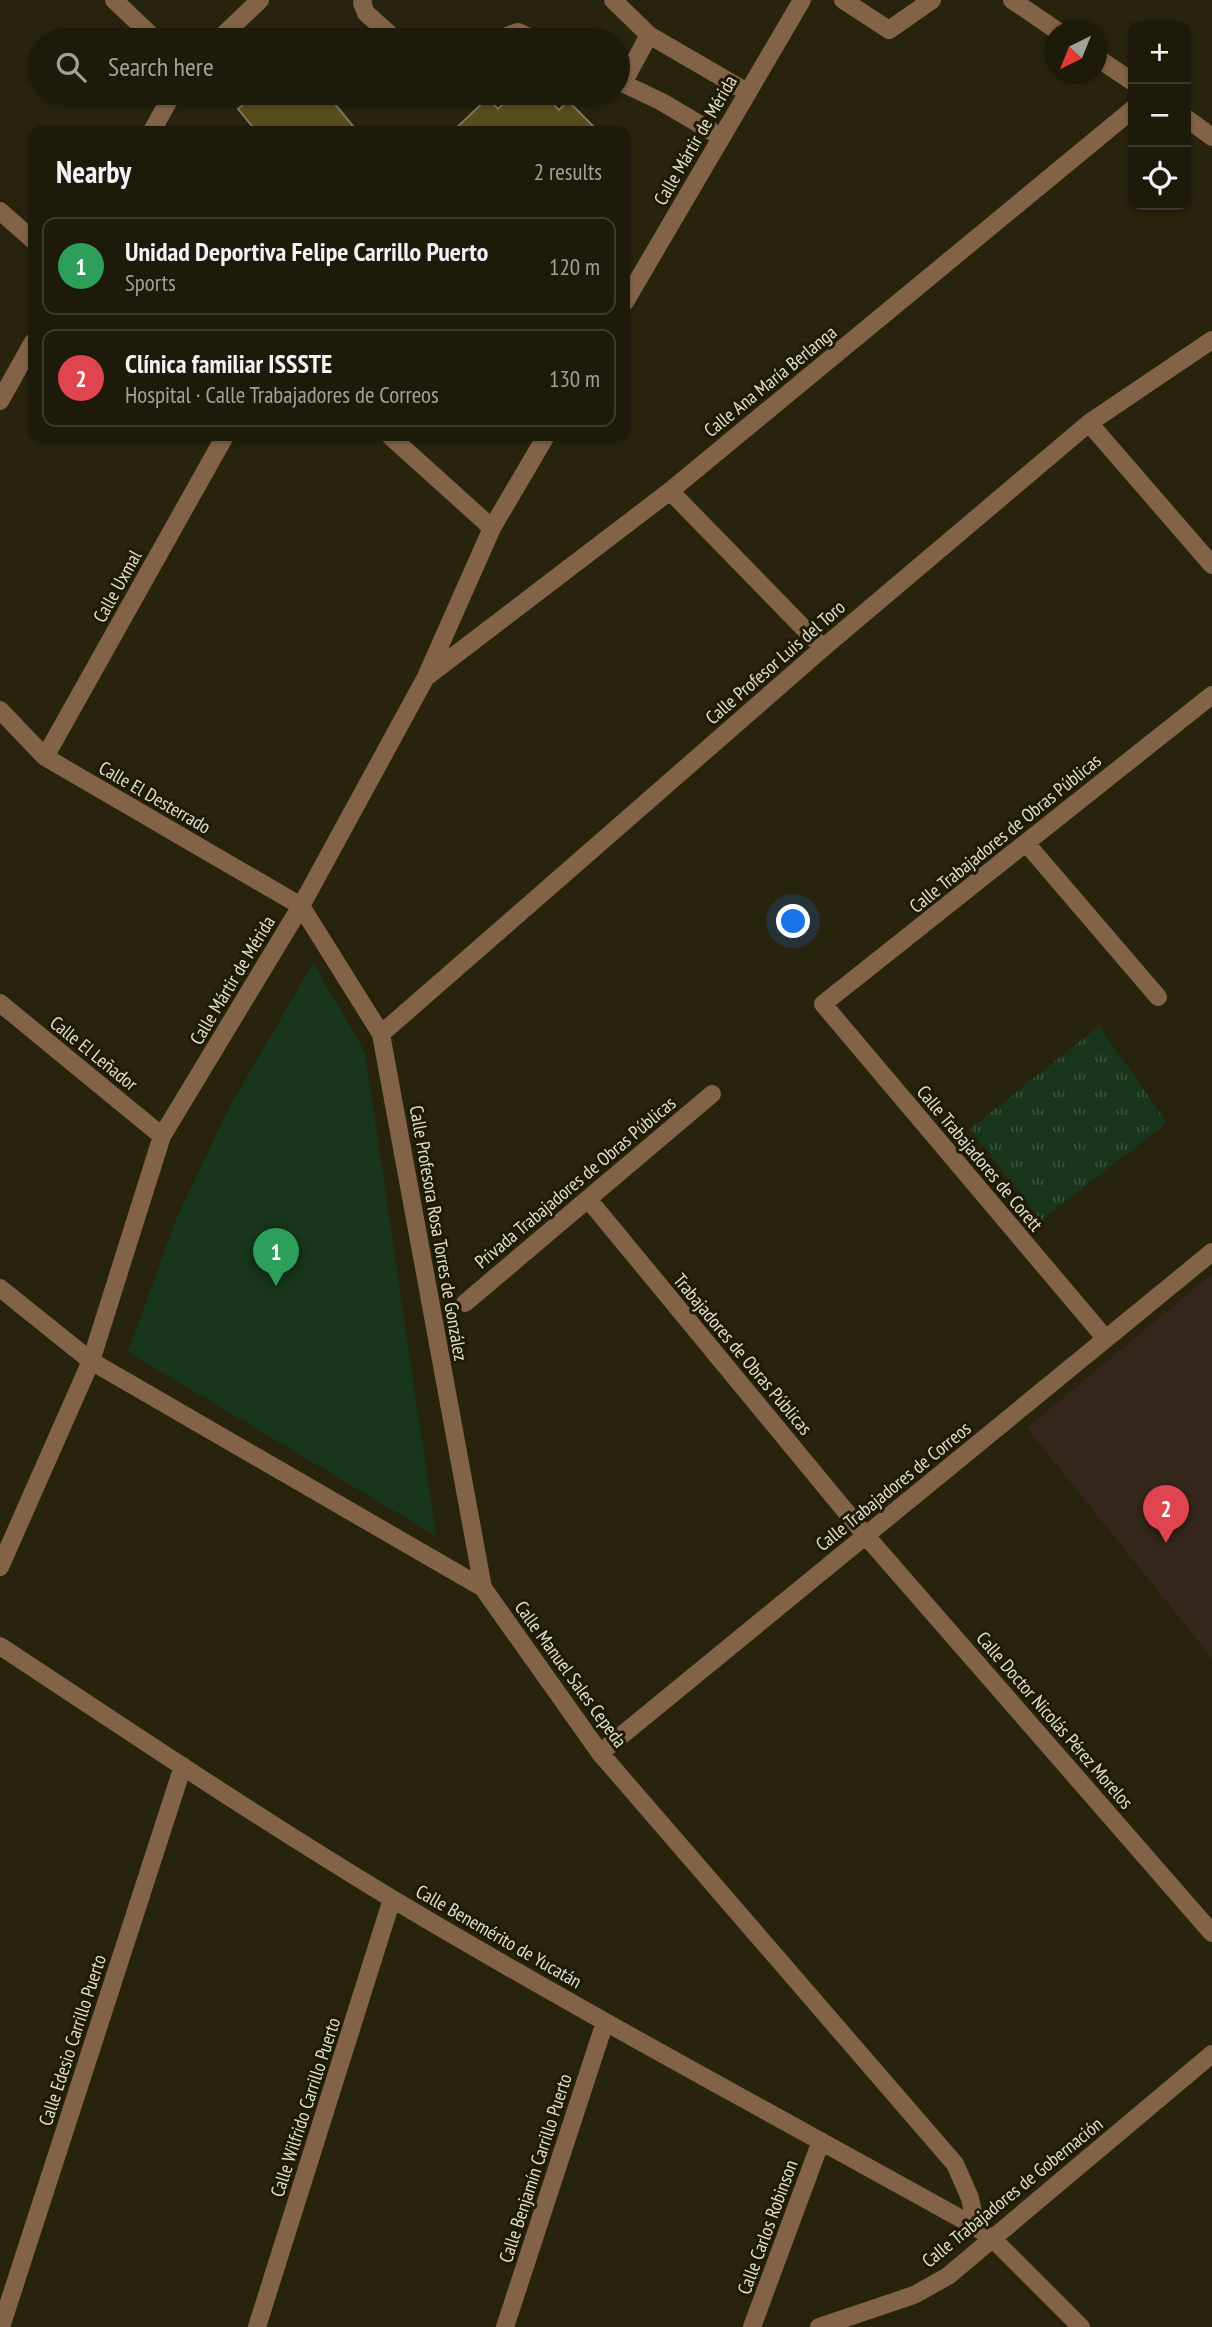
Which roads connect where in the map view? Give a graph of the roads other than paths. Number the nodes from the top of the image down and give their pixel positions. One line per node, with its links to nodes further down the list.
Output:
1 (114, 0): 10 (street)
2 (260, 0): 11 (street)
3 (363, 0): 12 (street)
4 (613, 0): 13 (street)
5 (802, 0): 18 (street, Calle Mártir de Mérida)
6 (843, 0): 7 (street)
7 (932, 0)
8 (1012, 0): 9 (street)
9 (1044, 22)
10 (143, 28)
11 (231, 28)
12 (383, 28)
13 (649, 35): 15 (street); 18 (street)
14 (1107, 64): 16 (street)
15 (630, 66)
16 (1128, 79)
17 (630, 87): 23 (street)
18 (747, 92): 23 (street, Calle Mártir de Mérida)
19 (166, 105): 22 (street)
20 (1128, 113): 35 (street, Calle Ana María Berlanga)
21 (1191, 122): 24 (street)
22 (155, 126)
23 (721, 137): 27 (street, Calle Mártir de Mérida)
24 (1212, 137)
25 (0, 211): 26 (street)
26 (28, 236)
27 (630, 293)
28 (1212, 340): 31 (street, Calle Profesor Luis del Toro)
29 (28, 351): 30 (street)
30 (0, 401)
31 (1089, 423): 37 (street); 38 (street, Calle Profesor Luis del Toro)
32 (222, 441): 42 (street, Calle Uxmal)
33 (396, 441): 36 (street)
34 (543, 441): 36 (street, Calle Mártir de Mérida)
35 (670, 491): 38 (street); 39 (street, Calle Ana María Berlanga)
36 (492, 528): 39 (street, Calle Mártir de Mérida)
37 (1212, 565)
38 (823, 648): 48 (street, Calle Profesor Luis del Toro)
39 (426, 677): 44 (street, Calle Mártir de Mérida)
40 (1211, 697): 43 (street, Calle Trabajadores de Obras Públicas)
41 (0, 710): 42 (street, Calle El Desterrado)
42 (45, 757): 44 (street, Calle El Desterrado)
43 (1026, 844): 45 (street); 47 (street, Calle Trabajadores de Obras Públicas)
44 (301, 906): 48 (street, Calle Profesora Rosa Torres de González); 50 (street, Calle Mártir de Mérida)
45 (1158, 997)
46 (0, 1003): 50 (street, Calle El Leñador)
47 (823, 1004): 55 (street, Calle Trabajadores de Corett)
48 (381, 1034): 59 (street, Calle Profesora Rosa Torres de González)
49 (712, 1094): 51 (street, Privada Trabajadores de Obras Públicas)
50 (162, 1136): 56 (street, Calle Mártir de Mérida)
51 (588, 1199): 54 (street, Privada Trabajadores de Obras Públicas); 57 (street, Trabajadores de Obras Públicas)
52 (1212, 1252): 55 (street, Calle Trabajadores de Correos)
53 (0, 1289): 56 (street, Calle Manuel Sales Cepeda)
54 (465, 1303)
55 (1106, 1339): 57 (street, Calle Trabajadores de Correos)
56 (91, 1360): 58 (street, Calle Mártir de Mérida); 59 (street, Calle Manuel Sales Cepeda)
57 (866, 1536): 61 (street, Calle Trabajadores de Correos); 64 (street, Calle Doctor Nicolás Pérez Morelos)
58 (0, 1567)
59 (483, 1588): 61 (street, Calle Manuel Sales Cepeda)
60 (0, 1646): 62 (street, Calle Benemérito de Yucatán)
61 (600, 1753): 68 (street, Calle Manuel Sales Cepeda)
62 (183, 1766): 63 (street, Calle Benemérito de Yucatán); 70 (street, Calle Edesio Carrillo Puerto)
63 (393, 1899): 65 (street, Calle Benemérito de Yucatán); 71 (street, Calle Wilfrido Carrillo Puerto)
64 (1212, 1933)
65 (605, 2022): 67 (street, Calle Benemérito de Yucatán); 72 (street, Calle Benjamín Carrillo Puerto)
66 (1212, 2054): 69 (street, Calle Trabajadores de Gobernación)
67 (821, 2141): 68 (street, Calle Benemérito de Yucatán); 73 (street, Calle Carlos Robinson)
68 (976, 2227): 69 (street, Calle Benemérito de Yucatán)
69 (991, 2238): 74 (street, Calle Trabajadores de Gobernación); 75 (street, Calle Benemérito de Yucatán)
70 (1, 2327)
71 (257, 2327)
72 (505, 2327)
73 (752, 2327)
74 (819, 2327)
75 (1081, 2327)

